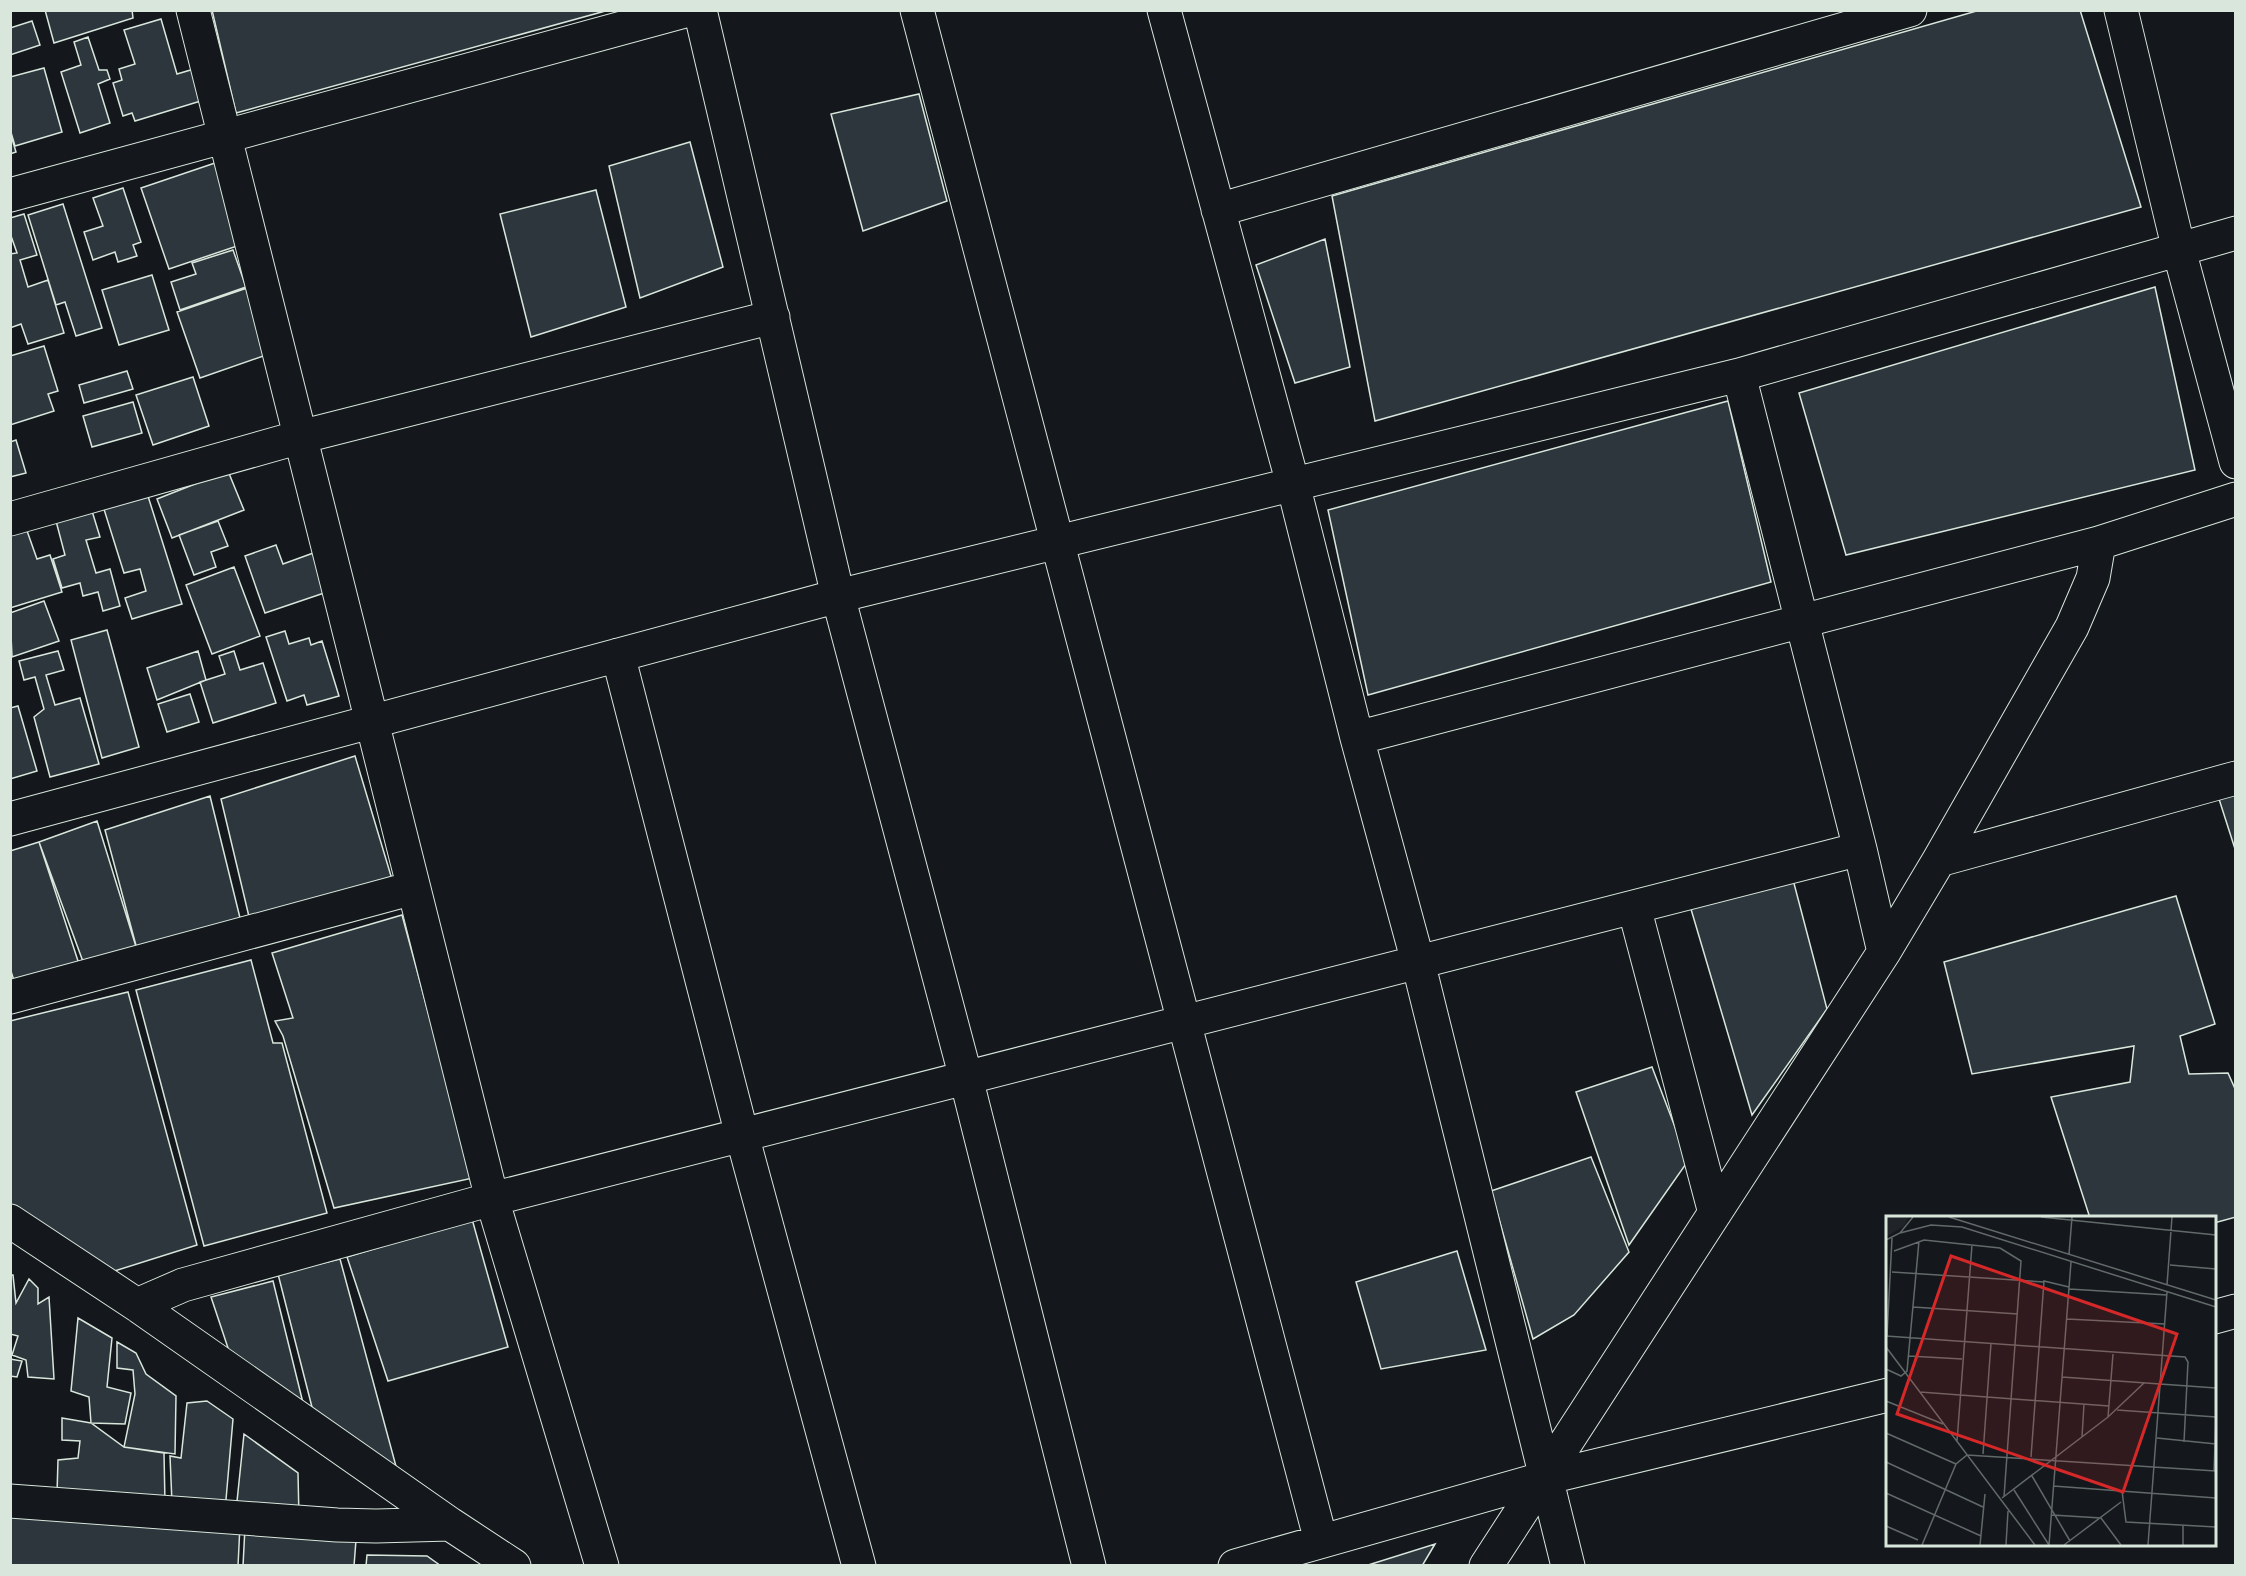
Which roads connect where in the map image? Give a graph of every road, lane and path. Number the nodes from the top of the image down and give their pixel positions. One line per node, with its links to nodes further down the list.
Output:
1 (193, 10): 8 (street)
2 (688, 10): 8 (street)
3 (700, 10): 13 (street)
4 (917, 10): 20 (street)
5 (1164, 10): 10 (street)
6 (1910, 10): 10 (street)
7 (2121, 10): 12 (street)
8 (225, 137): 9 (street); 15 (street)
9 (10, 195)
10 (1218, 210): 17 (street)
11 (2235, 233): 12 (street)
12 (2179, 250): 14 (street); 16 (street)
13 (773, 317): 15 (street); 22 (street)
14 (1739, 375): 17 (street); 23 (street)
15 (300, 437): 19 (street); 25 (street)
16 (2235, 462)
17 (1293, 484): 20 (street); 26 (street)
18 (2235, 499): 21 (street)
19 (10, 519)
20 (1058, 541): 22 (street); 36 (street)
21 (2099, 543): 23 (street); 30 (street)
22 (838, 596): 24 (street); 37 (street)
23 (1802, 622): 26 (street); 29 (street)
24 (618, 655): 25 (street); 38 (street)
25 (372, 722): 28 (street); 31 (street)
26 (1357, 738): 34 (street)
27 (2235, 778): 30 (street)
28 (10, 819)
29 (1860, 849): 32 (street); 33 (street)
30 (1939, 860): 33 (street)
31 (413, 888): 35 (street); 39 (street)
32 (1634, 907): 34 (street); 40 (street)
33 (1884, 952): 40 (street)
34 (1418, 962): 36 (street); 46 (street)
35 (10, 997)
36 (1184, 1022): 37 (street); 49 (street)
37 (966, 1078): 38 (street); 53 (street)
38 (742, 1135): 39 (street); 52 (street)
39 (492, 1199): 42 (street); 51 (street)
40 (1715, 1213): 46 (street)
41 (10, 1221): 42 (street)
42 (137, 1305): 48 (street)
43 (2235, 1311): 44 (street)
44 (2216, 1316)
45 (1886, 1395): 46 (street)
46 (1545, 1478): 49 (street); 55 (street); 56 (street)
47 (10, 1501): 48 (street)
48 (450, 1524): 50 (street)
49 (1321, 1540): 54 (street)
50 (514, 1566)
51 (602, 1566)
52 (860, 1566)
53 (1089, 1566)
54 (1235, 1566)
55 (1486, 1566)
56 (1568, 1566)

